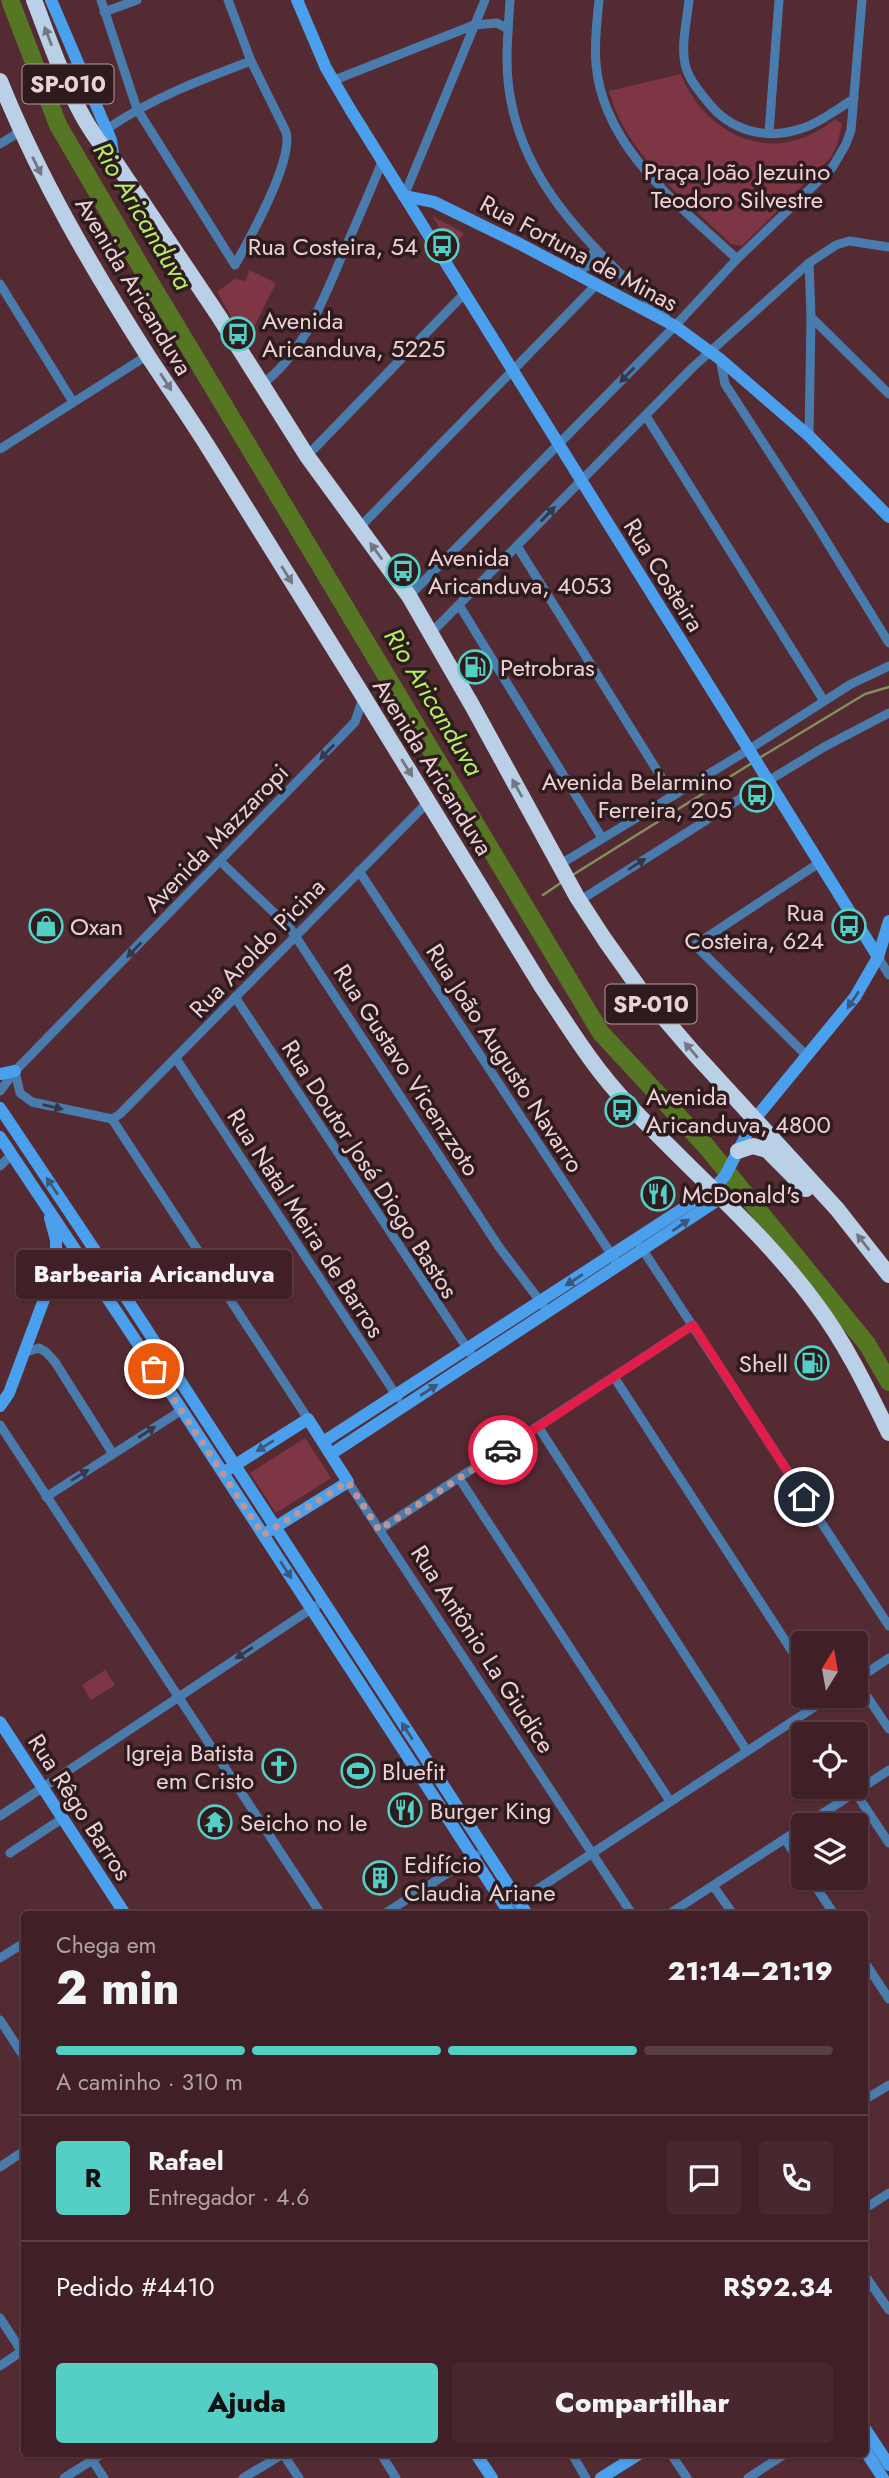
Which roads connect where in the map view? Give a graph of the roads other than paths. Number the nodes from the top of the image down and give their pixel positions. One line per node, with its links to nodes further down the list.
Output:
1 (34, 0): 25 (highway, SP-010, one-way to 1)
2 (51, 0): 21 (street)
3 (101, 0): 13 (street)
4 (137, 0): 13 (street)
5 (228, 0): 16 (street)
6 (297, 0): 18 (street)
7 (485, 0): 14 (street)
8 (510, 0): 15 (street)
9 (599, 0): 30 (street)
10 (689, 0): 23 (street)
11 (779, 0): 23 (street)
12 (862, 0): 19 (street)
13 (104, 12): 20 (street)
14 (474, 25): 15 (street); 18 (street); 27 (street)
15 (508, 29): 29 (street)
16 (251, 61): 20 (street); 20 (street)
17 (0, 81): 22 (highway, Avenida Aricanduva / SP-010)
18 (332, 81): 26 (street)
19 (854, 99): 23 (street); 30 (street)
20 (137, 108): 21 (street)
21 (107, 129): 25 (street)
22 (21, 131): 24 (street); 38 (highway, Avenida Aricanduva / SP-010, one-way to 38)
23 (769, 133)
24 (0, 144)
25 (114, 160): 41 (highway, Avenida Aricanduva / SP-010)
26 (383, 162): 27 (street); 41 (street)
27 (404, 196): 32 (street, Rua Fortuna de Minas); 35 (street, Rua Costeira)
28 (889, 247): 31 (street)
29 (595, 248): 32 (street); 37 (street)
30 (737, 260): 37 (street)
31 (809, 263): 36 (street); 39 (street)
32 (573, 274): 34 (street, Rua Fortuna de Minas)
33 (0, 284): 43 (street)
34 (595, 286): 37 (street, Rua Fortuna de Minas); 40 (street)
35 (464, 294): 40 (street, Rua Costeira); 48 (street)
36 (811, 317): 42 (street); 45 (street)
37 (675, 326): 39 (street, Rua Fortuna de Minas); 46 (street, one-way to 46)
38 (148, 355): 43 (street); 58 (highway, Avenida Aricanduva / SP-010, one-way to 58)
39 (715, 355): 44 (street); 45 (street, Rua Fortuna de Minas); 56 (street)
40 (511, 370): 46 (street, Rua Costeira); 51 (street)
41 (261, 385): 48 (highway, Avenida Aricanduva / SP-010)
42 (889, 394)
43 (73, 402): 47 (street)
44 (646, 416): 49 (street); 59 (street)
45 (809, 436): 50 (street, Rua Fortuna de Minas)
46 (559, 444): 49 (street, Rua Costeira); 53 (street)
47 (0, 449)
48 (307, 456): 51 (highway, Avenida Aricanduva / SP-010)
49 (580, 480): 52 (street, one-way to 49); 61 (street, Rua Costeira)
50 (889, 517)
51 (359, 528): 53 (highway, Avenida Aricanduva / SP-010, one-way to 51)
52 (517, 546): 54 (street); 63 (street)
53 (409, 596): 55 (highway, Avenida Aricanduva / SP-010)
54 (459, 605): 55 (street); 65 (street)
55 (431, 633): 68 (highway, Avenida Aricanduva / SP-010, one-way to 55)
56 (889, 643)
57 (889, 666): 59 (street)
58 (363, 696): 64 (highway, Avenida Aricanduva / SP-010, one-way to 64); 66 (street, Avenida Mazzaropi, one-way to 66)
59 (824, 701): 61 (street)
60 (889, 713): 62 (street)
61 (750, 755): 62 (street, Rua Costeira); 63 (street)
62 (766, 777): 67 (street, Rua Costeira); 70 (street, one-way to 62)
63 (673, 796): 65 (street)
64 (428, 802): 69 (street, Rua Aroldo Picina); 88 (highway, Avenida Aricanduva / SP-010)
65 (602, 838): 68 (street)
66 (220, 861): 72 (street, Rua Gustavo Vicenzzoto); 78 (street, Avenida Mazzaropi, one-way to 78)
67 (819, 863): 73 (street, Rua Costeira); 76 (street)
68 (560, 867): 70 (highway, Avenida Aricanduva / SP-010)
69 (359, 871): 72 (street, Rua Aroldo Picina); 93 (street, Rua João Augusto Navarro)
70 (578, 899): 83 (highway, Avenida Aricanduva / SP-010, one-way to 70)
71 (889, 921): 73 (street)
72 (296, 936): 75 (street, Rua Aroldo Picina); 98 (street, Rua Gustavo Vicenzzoto)
73 (878, 957): 74 (street, Rua Costeira); 76 (street, one-way to 76)
74 (889, 975)
75 (235, 998): 77 (street, Rua Aroldo Picina); 101 (street, Rua Doutor José Diogo Bastos)
76 (806, 1055): 83 (street)
77 (177, 1060): 82 (street, Rua Aroldo Picina); 103 (street, Rua Natal Meira de Barros)
78 (15, 1071): 79 (street); 80 (street, Avenida Mazzaropi); 82 (street, one-way to 82)
79 (0, 1074)
80 (0, 1091)
81 (0, 1108): 95 (street, one-way to 81)
82 (111, 1119): 106 (street, Rua Antônio La Giudice)
83 (754, 1120): 85 (street); 90 (highway, Avenida Aricanduva / SP-010)
84 (0, 1137): 86 (street)
85 (738, 1151): 88 (street); 90 (highway)
86 (12, 1154): 87 (street); 89 (street)
87 (0, 1166)
88 (717, 1194): 91 (street); 92 (street, one-way to 88); 109 (highway, Avenida Aricanduva / SP-010)
89 (48, 1207): 94 (street); 97 (street)
90 (837, 1209): 96 (highway, Avenida Aricanduva / SP-010, one-way to 90)
91 (636, 1239): 92 (street); 93 (street)
92 (643, 1251): 93 (street); 99 (street)
93 (616, 1261): 98 (street)
94 (86, 1265): 95 (street); 97 (street); 105 (street)
95 (106, 1266): 113 (street)
96 (889, 1275)
97 (49, 1286): 100 (street)
98 (544, 1306): 101 (street)
99 (693, 1325): 102 (street); 123 (street)
100 (23, 1353): 104 (street); 111 (street)
101 (471, 1355): 103 (street)
102 (614, 1377): 108 (street); 124 (street)
103 (400, 1401): 110 (street); 112 (street)
104 (0, 1406)
105 (182, 1410): 111 (street, one-way to 105); 114 (street)
106 (308, 1419): 110 (street, Rua Antônio La Giudice); 113 (street, one-way to 113)
107 (0, 1425): 117 (street)
108 (539, 1427): 115 (street); 132 (street)
109 (889, 1433)
110 (323, 1442): 112 (street, Rua Antônio La Giudice)
111 (113, 1454): 117 (street, one-way to 111)
112 (331, 1454): 116 (street, Rua Antônio La Giudice)
113 (234, 1466): 114 (street); 118 (street)
114 (223, 1473): 120 (street)
115 (459, 1478): 119 (street); 138 (street)
116 (348, 1482): 118 (street); 119 (street, Rua Antônio La Giudice)
117 (46, 1497): 127 (street)
118 (275, 1528): 120 (street); 121 (street)
119 (379, 1530): 146 (street, Rua Antônio La Giudice)
120 (263, 1535): 122 (street, one-way to 122)
121 (323, 1601): 122 (street); 148 (street, one-way to 121)
122 (312, 1609): 127 (street, one-way to 127); 148 (street)
123 (889, 1626)
124 (791, 1650)
125 (889, 1658): 126 (street)
126 (868, 1672)
127 (178, 1697): 135 (street); 153 (street)
128 (868, 1698): 131 (street)
129 (810, 1708): 132 (street)
130 (0, 1722): 135 (street, Rua Rêgo Barros)
131 (889, 1729)
132 (747, 1751): 138 (street)
133 (889, 1770): 134 (street)
134 (868, 1784)
135 (42, 1787): 140 (street); 141 (street, Rua Rêgo Barros)
136 (844, 1799): 139 (street)
137 (860, 1799): 144 (street)
138 (670, 1801): 146 (street)
139 (824, 1813)
140 (0, 1816)
141 (62, 1818): 147 (street); 152 (street, Rua Rêgo Barros)
142 (791, 1835): 143 (street)
143 (785, 1839): 145 (street); 149 (street)
144 (889, 1843)
145 (791, 1848)
146 (591, 1852): 151 (street); 158 (street, Rua Antônio La Giudice)
147 (10, 1853)
148 (478, 1853): 151 (street); 154 (street); 155 (street)
149 (714, 1886): 159 (street); 160 (street)
150 (818, 1890): 161 (street)
151 (518, 1901): 156 (street); 157 (street)
152 (123, 1911)
153 (319, 1911)
154 (389, 1911)
155 (507, 1911)
156 (509, 1911)
157 (525, 1911)
158 (630, 1911)
159 (674, 1911)
160 (731, 1911)
161 (832, 1911)
162 (21, 1945): 163 (street)
163 (0, 1958)
164 (868, 1967): 165 (street)
165 (889, 1999)
166 (0, 2020): 167 (street)
167 (21, 2052)
168 (889, 2085): 169 (street)
169 (868, 2098)
170 (21, 2153): 171 (street)
171 (0, 2167)
172 (889, 2193): 173 (street)
173 (868, 2206)
174 (868, 2279): 175 (street)
175 (888, 2306)
176 (0, 2318): 177 (street)
177 (21, 2350)
178 (21, 2354): 179 (street)
179 (0, 2366)
180 (868, 2433): 191 (street)
181 (868, 2455): 202 (street)
182 (90, 2457): 192 (street); 193 (street)
183 (278, 2457): 194 (street)
184 (285, 2457): 195 (street)
185 (383, 2457): 196 (street)
186 (478, 2457): 197 (street)
187 (574, 2457): 198 (street)
188 (634, 2457): 199 (street)
189 (673, 2457): 200 (street)
190 (780, 2457): 201 (street)
191 (889, 2465)
192 (64, 2478)
193 (104, 2478)
194 (243, 2478)
195 (299, 2478)
196 (396, 2478)
197 (492, 2478)
198 (586, 2478)
199 (601, 2478)
200 (687, 2478)
201 (748, 2478)
202 (884, 2478)

